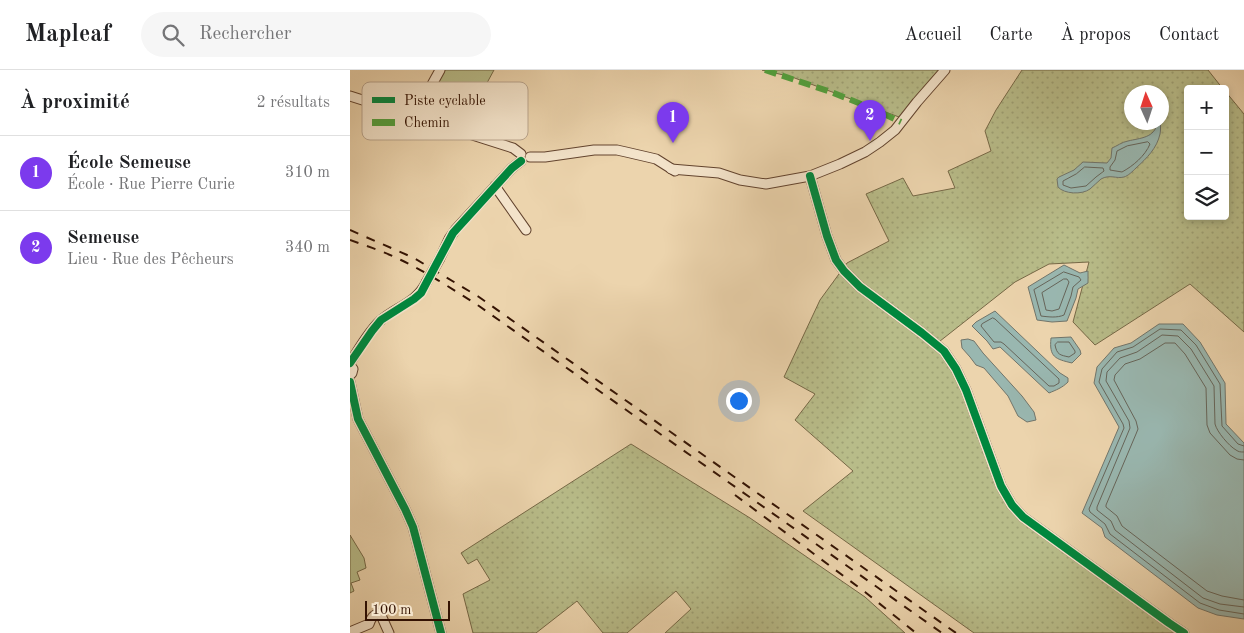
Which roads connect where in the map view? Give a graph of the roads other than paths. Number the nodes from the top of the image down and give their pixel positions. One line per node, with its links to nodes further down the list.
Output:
1 (440, 70): 3 (street)
2 (945, 70): 8 (street)
3 (433, 82)
4 (350, 96): 5 (street)
5 (362, 100)
6 (487, 140): 7 (street)
7 (521, 158): 8 (street); 9 (street)
8 (810, 176): 17 (street)
9 (495, 186): 10 (street); 11 (street, bridge)
10 (526, 230)
11 (350, 364): 12 (street)
12 (350, 375)
13 (350, 382): 16 (street)
14 (350, 632): 15 (street)
15 (389, 633)
16 (441, 633)
17 (1184, 633)

